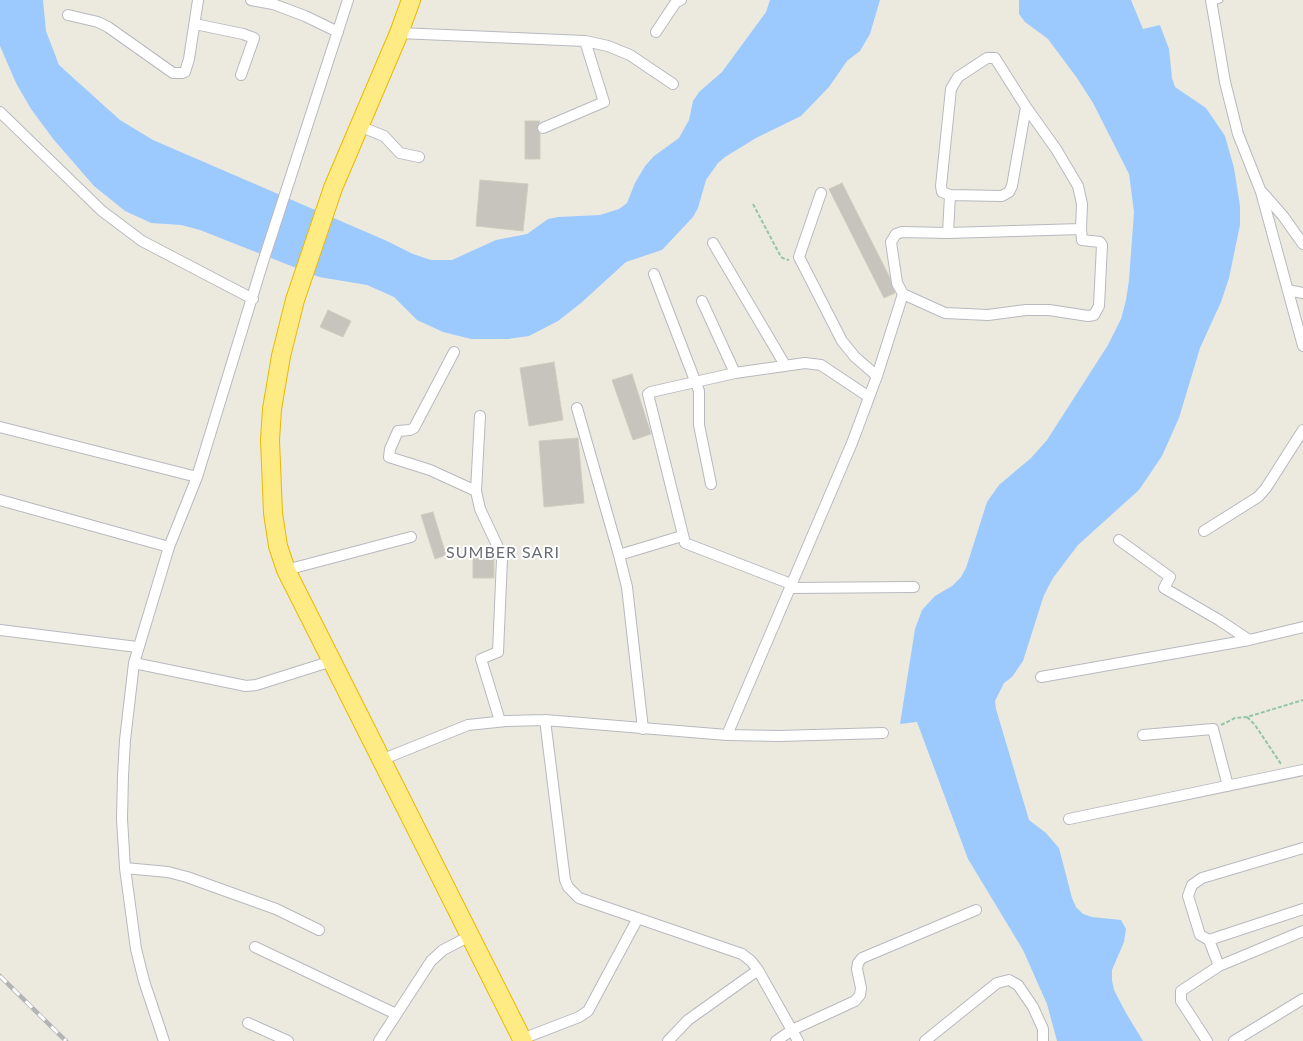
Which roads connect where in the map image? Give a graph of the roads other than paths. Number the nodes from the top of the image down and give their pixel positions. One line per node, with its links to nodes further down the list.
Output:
1 (198, 0): 9 (street)
2 (252, 0): 7 (street)
3 (348, 0): 10 (street)
4 (411, 0): 12 (highway)
5 (676, 1): 11 (street)
6 (1214, 1): 21 (street)
7 (274, 2): 10 (street)
8 (68, 15): 9 (street)
9 (194, 24): 14 (street)
10 (338, 32): 32 (street)
11 (656, 32)
12 (399, 33): 13 (street); 18 (highway)
13 (585, 41): 15 (street); 19 (street)
14 (242, 75)
15 (673, 84)
16 (1026, 107): 23 (street); 23 (street); 24 (street)
17 (0, 112): 32 (street)
18 (359, 126): 20 (street); 55 (highway)
19 (542, 128)
20 (419, 157)
21 (1261, 192): 27 (street); 29 (street)
22 (821, 193): 38 (street)
23 (950, 195): 25 (street)
24 (1081, 229): 25 (street); 31 (street)
25 (948, 233): 31 (street)
26 (712, 243): 36 (street)
27 (1303, 244)
28 (654, 274): 39 (street)
29 (1288, 290): 30 (street); 34 (street)
30 (1303, 293)
31 (903, 294): 38 (street)
32 (253, 299): 45 (street)
33 (702, 301): 37 (street)
34 (1303, 346)
35 (454, 352): 47 (street)
36 (785, 365): 37 (street); 40 (street)
37 (735, 373): 39 (street)
38 (877, 376): 40 (street)
39 (696, 381): 46 (street); 50 (street)
40 (869, 397): 56 (street)
41 (577, 408): 54 (street)
42 (480, 416): 47 (street)
43 (0, 427): 45 (street)
44 (1303, 430): 49 (street)
45 (197, 477): 53 (street)
46 (711, 484)
47 (476, 492): 66 (street)
48 (0, 500): 53 (street)
49 (1204, 531)
50 (682, 536): 54 (street); 56 (street)
51 (412, 537): 55 (street)
52 (1119, 540): 60 (street)
53 (169, 547): 61 (street)
54 (620, 555): 67 (street)
55 (286, 570): 62 (highway)
56 (791, 586): 57 (street); 69 (street)
57 (914, 587)
58 (1303, 627): 60 (street)
59 (0, 630): 61 (street)
60 (1249, 640): 64 (street)
61 (137, 647): 63 (street)
62 (332, 661): 63 (street); 71 (highway)
63 (134, 663): 76 (street)
64 (1041, 677)
65 (545, 720): 66 (street); 67 (street); 79 (street)
66 (500, 721): 71 (street)
67 (643, 729): 69 (street)
68 (883, 733): 69 (street)
69 (727, 735)
70 (1143, 735): 73 (street)
71 (381, 760): 82 (highway)
72 (1303, 770): 73 (street)
73 (1228, 786): 74 (street)
74 (1069, 819)
75 (1303, 848): 83 (street)
76 (125, 868): 80 (street); 92 (street)
77 (1303, 909): 83 (street)
78 (976, 910): 90 (street)
79 (638, 918): 86 (street); 91 (street)
80 (319, 930)
81 (1303, 931): 85 (street)
82 (470, 936): 88 (street); 91 (highway)
83 (1209, 940): 85 (street)
84 (255, 947): 88 (street)
85 (1219, 966): 100 (street)
86 (758, 970): 90 (street); 95 (street)
87 (1303, 999): 101 (street)
88 (396, 1014): 94 (street)
89 (248, 1023): 93 (street)
90 (792, 1030): 96 (street); 97 (street)
91 (522, 1040)
92 (164, 1041)
93 (288, 1041)
94 (379, 1041)
95 (668, 1041)
96 (776, 1041)
97 (798, 1041)
98 (925, 1041): 99 (street)
99 (1043, 1041)
100 (1207, 1041)
101 (1234, 1041)

